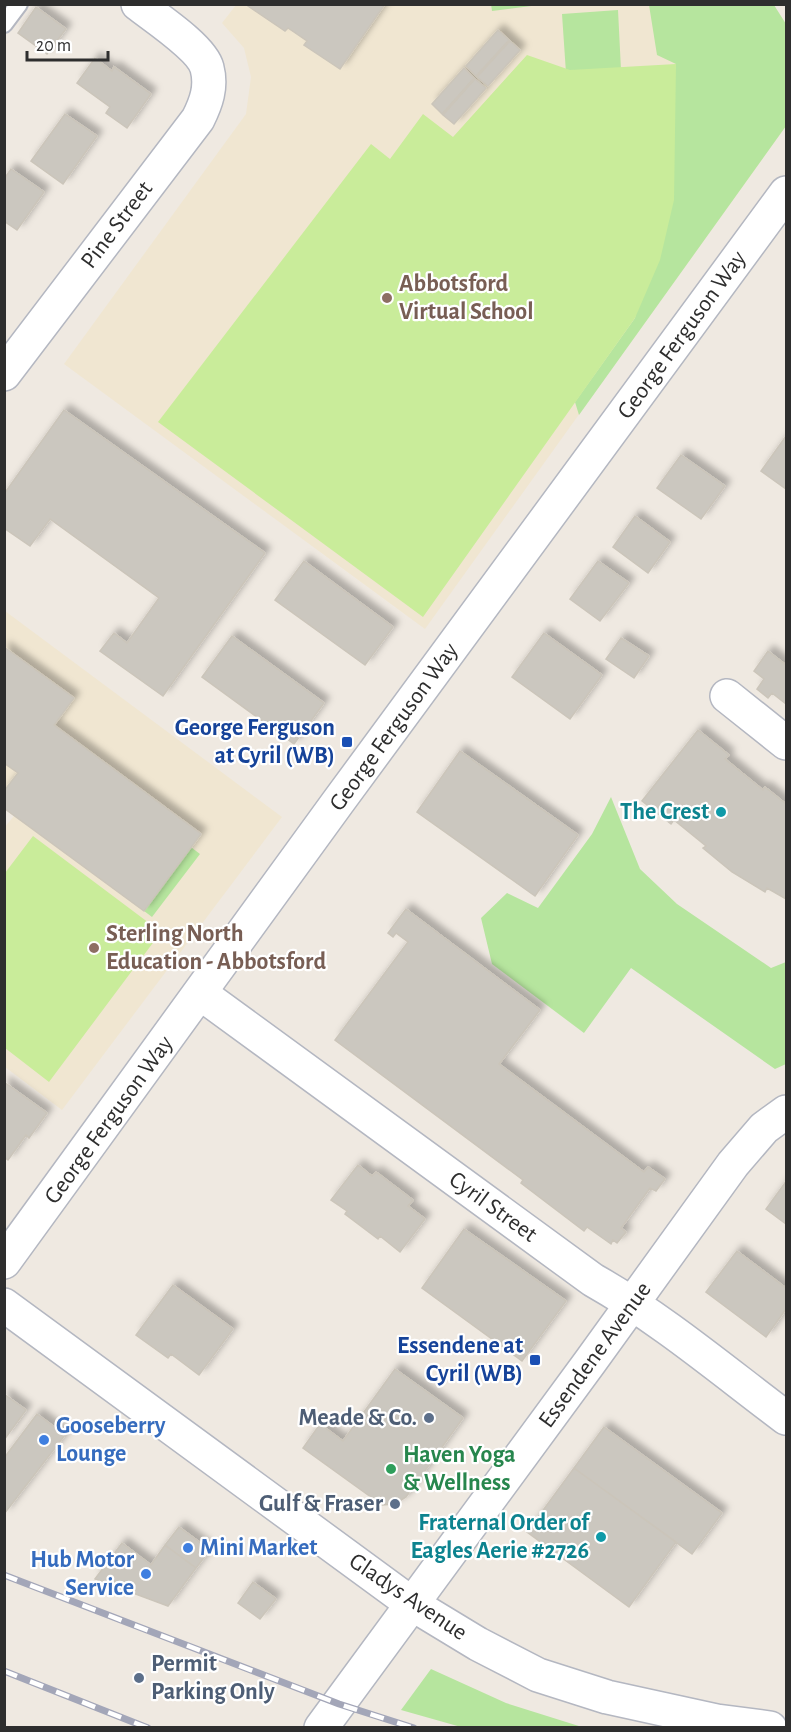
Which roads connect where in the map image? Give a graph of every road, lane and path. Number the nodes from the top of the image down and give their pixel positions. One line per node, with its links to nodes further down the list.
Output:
1 (19, 4): 3 (lane)
2 (138, 4): 5 (main road, Pine Street)
3 (4, 24)
4 (786, 193): 8 (main road, George Ferguson Way)
5 (4, 374)
6 (727, 696): 7 (main road)
7 (786, 743)
8 (200, 993): 10 (main road, George Ferguson Way); 11 (main road, Cyril Street)
9 (775, 1120): 11 (main road, Essendene Avenue)
10 (4, 1262)
11 (633, 1303): 13 (main road, Cyril Street); 14 (main road, Essendene Avenue)
12 (4, 1305): 14 (main road, Gladys Avenue)
13 (786, 1418)
14 (412, 1604): 15 (main road, Essendene Avenue); 16 (main road, Gladys Avenue)
15 (321, 1728)
16 (770, 1728)

